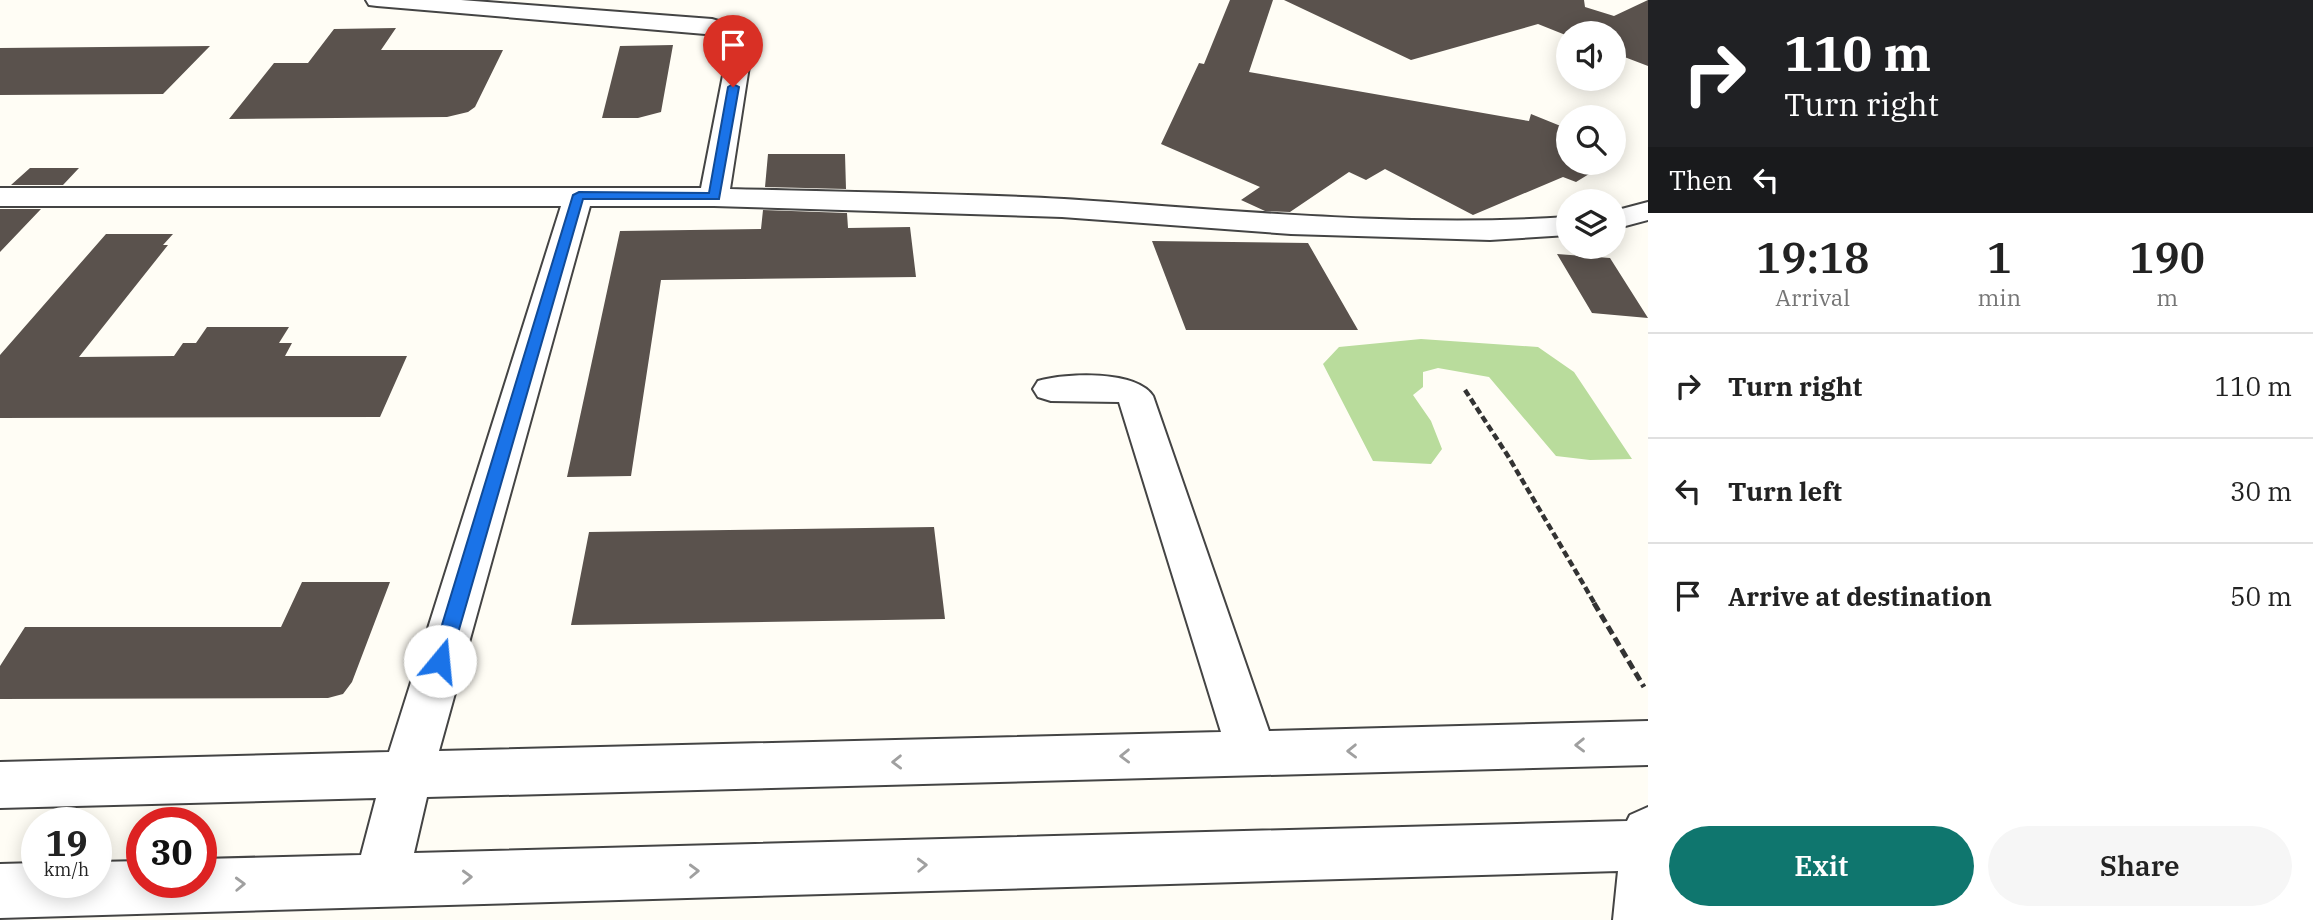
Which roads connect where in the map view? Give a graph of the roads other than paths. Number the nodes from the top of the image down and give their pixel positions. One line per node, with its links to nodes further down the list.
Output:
1 (377, 0): 4 (street)
2 (579, 195): 3 (street); 4 (street); 11 (street)
3 (0, 197)
4 (714, 197): 7 (street)
5 (1648, 211): 6 (street)
6 (1626, 217)
7 (1556, 227)
8 (1051, 389): 10 (street)
9 (1648, 743): 10 (street, one-way to 10)
10 (1252, 753): 11 (street, one-way to 11)
11 (407, 775): 12 (street); 14 (street)
12 (0, 785)
13 (1648, 840): 14 (street, one-way to 13); 16 (street)
14 (381, 879): 15 (street, one-way to 14)
15 (0, 891)
16 (1641, 920)

